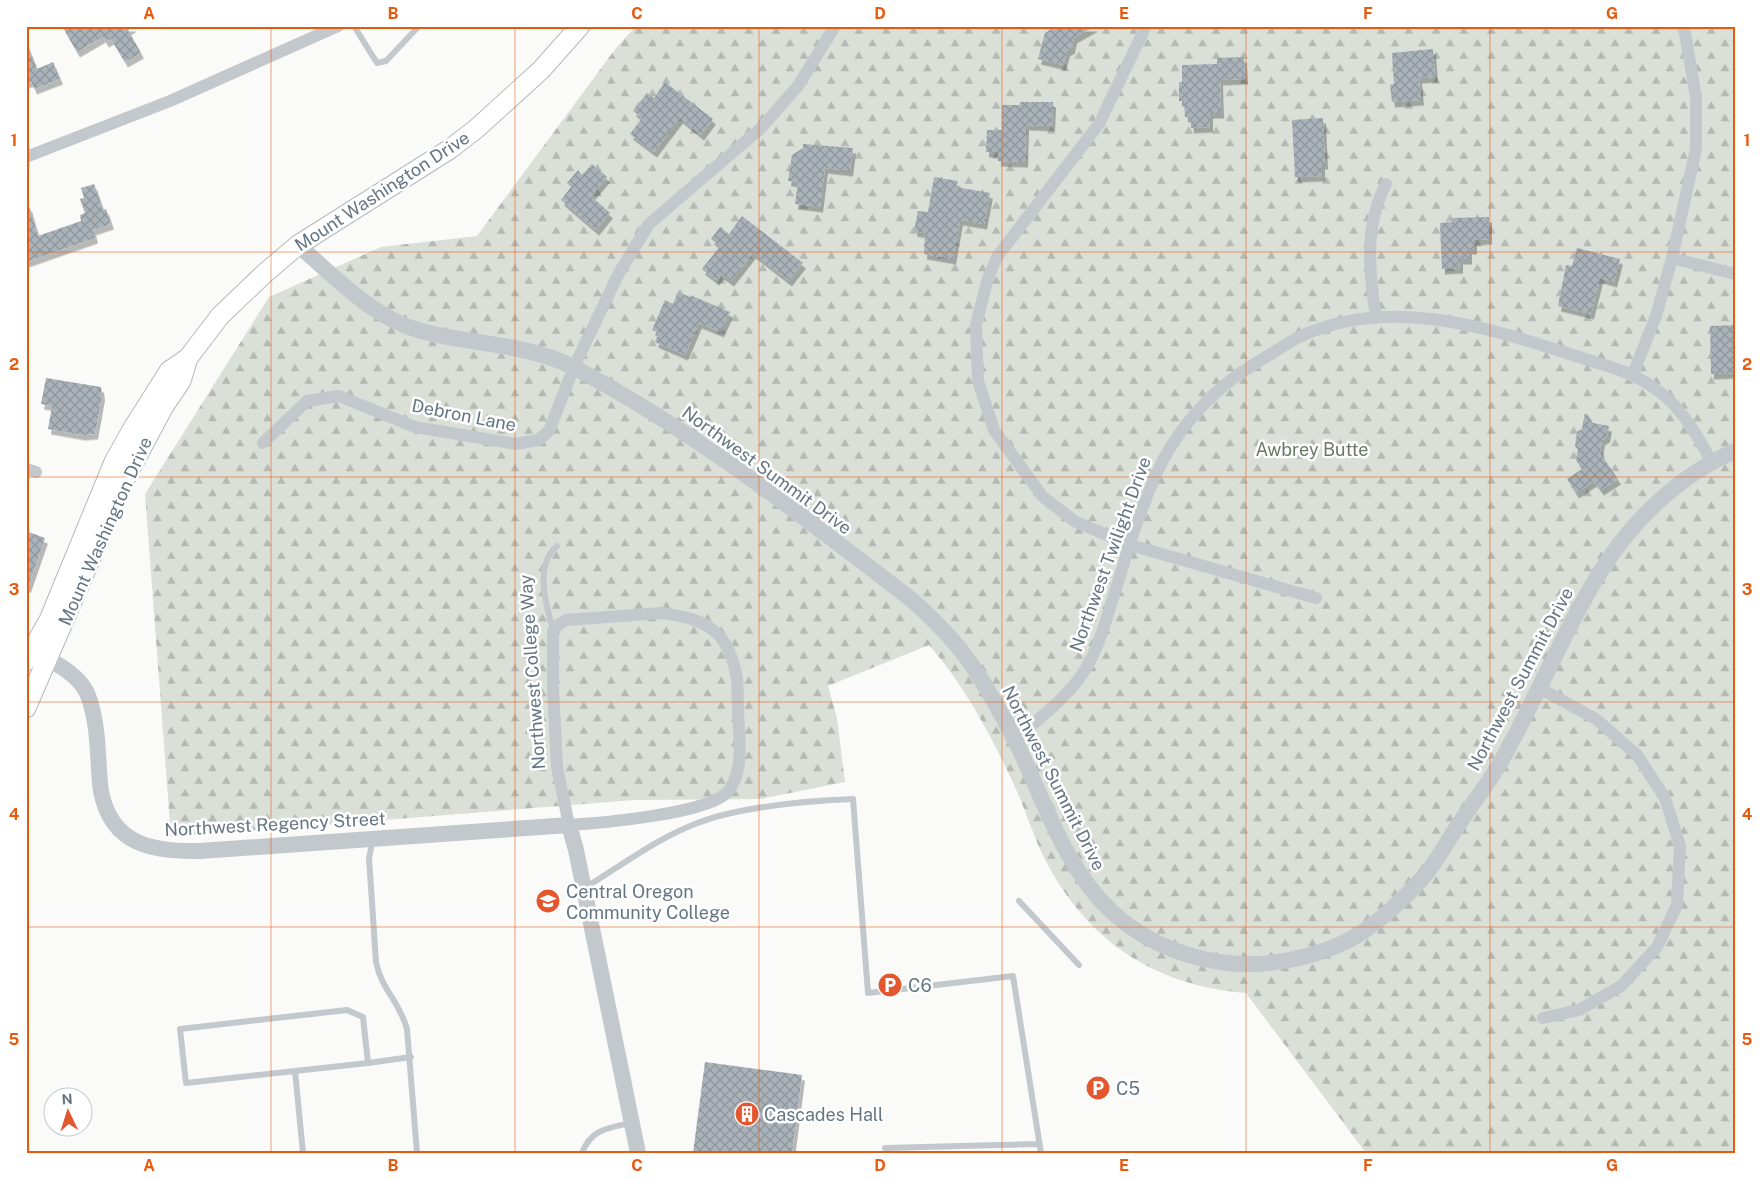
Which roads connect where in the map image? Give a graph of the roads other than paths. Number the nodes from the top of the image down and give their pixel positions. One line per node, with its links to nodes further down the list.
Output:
1 (338, 26): 8 (street)
2 (354, 26): 3 (lane)
3 (419, 26)
4 (580, 26): 10 (main road, Mount Washington Drive)
5 (835, 26): 15 (street, Debron Lane)
6 (1146, 26): 20 (street)
7 (1682, 26): 11 (street)
8 (26, 157)
9 (1386, 184): 13 (street)
10 (298, 245): 14 (main road, Mount Washington Drive); 15 (street, Northwest Summit Drive)
11 (1672, 258): 12 (street); 16 (street)
12 (1735, 274)
13 (1376, 317): 16 (street, Northwest Twilight Drive); 20 (street, Northwest Twilight Drive)
14 (188, 358): 24 (main road, Mount Washington Drive); 25 (main road, Mount Washington Drive)
15 (574, 368): 17 (street, Debron Lane); 28 (street, Northwest Summit Drive)
16 (1634, 374): 19 (street, Northwest Twilight Drive)
17 (263, 443)
18 (1735, 450): 19 (street, Northwest Summit Drive)
19 (1711, 461): 26 (street, Northwest Summit Drive)
20 (1130, 544): 22 (street); 28 (street, Northwest Twilight Drive)
21 (557, 546): 23 (lane, Northwest College Way)
22 (1316, 598)
23 (553, 631): 29 (street, Northwest College Way); 29 (street)
24 (28, 652): 25 (street, Northwest Regency Street)
25 (49, 659): 27 (main road, Mount Washington Drive); 30 (street, Northwest Regency Street)
26 (1539, 688): 28 (street, Northwest Summit Drive); 34 (street)
27 (26, 708)
28 (1014, 740)
29 (569, 825): 30 (street, Northwest Regency Street); 31 (street, Northwest College Way)
30 (373, 839): 35 (lane)
31 (583, 889): 38 (street, Northwest College Way); 39 (lane)
32 (1019, 901): 33 (lane)
33 (1079, 965)
34 (1543, 1018)
35 (411, 1058): 36 (lane); 42 (lane)
36 (368, 1063): 37 (lane); 37 (lane)
37 (295, 1071): 41 (lane)
38 (632, 1123): 43 (lane); 44 (street, Northwest College Way)
39 (1039, 1144): 40 (lane); 45 (lane)
40 (885, 1148)
41 (303, 1153)
42 (417, 1153)
43 (582, 1153)
44 (638, 1153)
45 (1041, 1153)

